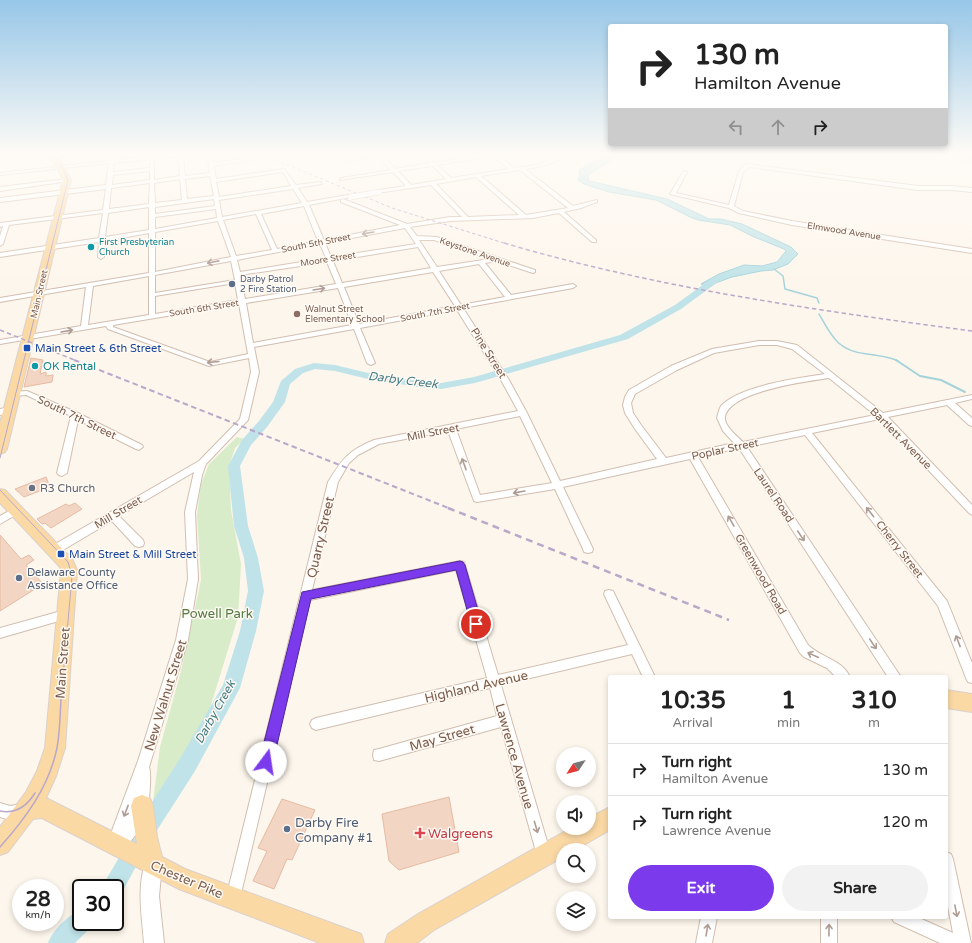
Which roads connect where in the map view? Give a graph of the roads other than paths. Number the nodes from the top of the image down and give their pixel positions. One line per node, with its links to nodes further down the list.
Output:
1 (24, 197): 15 (street)
2 (63, 197): 29 (main road, Main Street)
3 (107, 197): 25 (street)
4 (152, 197): 20 (street)
5 (185, 197): 16 (street)
6 (223, 197): 14 (street)
7 (301, 197): 19 (street)
8 (351, 197): 19 (street, bridge)
9 (446, 197): 31 (street)
10 (502, 197): 28 (street)
11 (558, 197): 23 (street)
12 (686, 197): 22 (street, Elmwood Avenue)
13 (734, 197): 22 (street)
14 (216, 198): 16 (street); 21 (street)
15 (0, 200)
16 (185, 201): 20 (street)
17 (343, 201): 34 (street)
18 (595, 202): 23 (street, South 5th Street)
19 (306, 205): 26 (street); 38 (street)
20 (152, 206): 25 (street); 27 (street)
21 (218, 207): 27 (street); 30 (street)
22 (731, 207): 44 (street, Elmwood Avenue)
23 (572, 208): 24 (street, South 5th Street)
24 (560, 211): 28 (street, South 5th Street); 39 (street)
25 (106, 212): 29 (street); 37 (street)
26 (258, 213): 30 (street); 43 (street)
27 (152, 216): 35 (street)
28 (524, 216): 31 (street, South 5th Street)
29 (58, 218): 32 (street); 42 (main road, Main Street)
30 (220, 219): 35 (street); 47 (street)
31 (467, 219): 34 (street, South 5th Street)
32 (7, 224): 33 (street); 40 (street)
33 (0, 225)
34 (406, 226): 36 (street, Pine Street); 38 (street, South 5th Street, one-way to 38)
35 (152, 231): 37 (street); 54 (street)
36 (415, 238): 41 (street, Pine Street); 49 (street, Keystone Avenue)
37 (102, 239): 42 (street); 46 (street)
38 (321, 241): 43 (street, South 5th Street); 48 (street)
39 (594, 241)
40 (0, 244)
41 (420, 245): 48 (street, Moore Street); 52 (street, Pine Street)
42 (49, 248): 45 (street); 59 (main road, Main Street)
43 (275, 250): 47 (street, South 5th Street)
44 (972, 251)
45 (1, 255): 50 (street)
46 (101, 257)
47 (234, 258): 54 (street, South 5th Street, one-way to 54); 55 (street)
48 (328, 259): 55 (street, Moore Street); 57 (street)
49 (498, 259): 51 (street, South 6th Street); 53 (street, Keystone Avenue)
50 (0, 262)
51 (481, 262): 52 (street, South 6th Street); 61 (street)
52 (434, 269): 57 (street, South 6th Street); 64 (street, Pine Street)
53 (533, 271)
54 (152, 274): 56 (street, South 5th Street); 60 (street)
55 (237, 277): 60 (street, Moore Street); 63 (street)
56 (90, 285): 59 (street, South 5th Street); 68 (street)
57 (340, 285): 63 (street, South 6th Street, one-way to 57); 67 (street)
58 (573, 286): 61 (street, South 7th Street)
59 (39, 294): 62 (street, South 5th Street); 69 (main road, Main Street)
60 (152, 295): 65 (street)
61 (510, 298): 64 (street, South 7th Street)
62 (0, 300)
63 (242, 302): 65 (street, South 6th Street); 71 (street)
64 (460, 307): 67 (street, South 7th Street); 79 (street, Pine Street)
65 (152, 316): 66 (street, South 6th Street)
66 (109, 324): 68 (street, South 6th Street); 72 (street, one-way to 66)
67 (356, 326): 71 (street, South 7th Street); 73 (street)
68 (84, 328): 69 (street, South 6th Street, one-way to 68)
69 (28, 337): 70 (street, South 6th Street); 75 (main road, Main Street)
70 (0, 342)
71 (250, 346): 72 (street)
72 (252, 355): 91 (street)
73 (371, 363)
74 (831, 375): 81 (street, Bartlett Avenue); 85 (street, Laurel Road); 90 (street, Bartlett Avenue)
75 (14, 394): 78 (main road, Main Street); 80 (street, South 7th Street)
76 (972, 397): 77 (street, Poplar Street)
77 (950, 402): 81 (street, Poplar Street); 82 (street)
78 (5, 411): 87 (main road, Main Street)
79 (523, 413): 83 (street, Mill Street); 93 (street, Pine Street)
80 (75, 415): 86 (street, South 7th Street); 92 (street)
81 (882, 416): 84 (street, Poplar Street); 96 (street, Bartlett Avenue)
82 (972, 423)
83 (451, 428): 89 (street, Mill Street); 93 (street, Poplar Street, one-way to 83)
84 (807, 432): 85 (street, Poplar Street); 110 (street, Cherry Street, one-way to 84)
85 (741, 445): 88 (street, Poplar Street); 109 (street, Laurel Road, one-way to 109)
86 (139, 447)
87 (0, 450)
88 (693, 456): 90 (street, Poplar Street); 108 (street, Greenwood Road, one-way to 88)
89 (346, 459): 103 (street, Quarry Street)
90 (664, 462): 93 (street, Poplar Street)
91 (202, 463): 97 (street, Mill Street); 117 (street, New Walnut Street)
92 (62, 473)
93 (558, 485): 101 (street, Pine Street)
94 (0, 494): 95 (main road, Main Street)
95 (16, 511): 98 (street); 100 (main road, Main Street)
96 (972, 511)
97 (112, 515): 99 (street); 100 (street, Mill Street)
98 (0, 520)
99 (139, 543)
100 (54, 550): 104 (main road, Main Street)
101 (588, 550)
102 (609, 594): 106 (street)
103 (306, 596): 111 (street, Lawrence Avenue); 127 (street, Quarry Street)
104 (65, 615): 105 (street); 119 (main road, Main Street)
105 (0, 632)
106 (635, 648): 107 (street); 111 (street, Highland Avenue)
107 (648, 675)
108 (842, 675)
109 (894, 675)
110 (972, 678)
111 (493, 682): 114 (street, Lawrence Avenue); 115 (street, Highland Avenue)
112 (948, 699): 113 (main road)
113 (972, 703)
114 (504, 720): 116 (street, May Street); 124 (street, Lawrence Avenue, one-way to 124)
115 (316, 724)
116 (379, 755)
117 (145, 761): 120 (street, New Walnut Street); 123 (street, New Walnut Street, one-way to 123)
118 (0, 810): 119 (street)
119 (27, 810): 122 (main road, Main Street); 123 (main road, Chester Pike)
120 (143, 814): 123 (street, New Walnut Street); 125 (main road)
121 (608, 819): 124 (main road)
122 (0, 844)
123 (120, 848): 125 (main road, Chester Pike)
124 (544, 855): 133 (main road)
125 (153, 865): 127 (main road, Chester Pike); 131 (street)
126 (948, 869): 137 (street, one-way to 137)
127 (233, 898): 132 (main road, Chester Pike)
128 (708, 919): 134 (street, one-way to 128)
129 (829, 919): 135 (street, one-way to 129)
130 (904, 919): 136 (street)
131 (154, 943)
132 (352, 943)
133 (397, 943)
134 (704, 943)
135 (829, 943)
136 (958, 943)
137 (963, 943)

